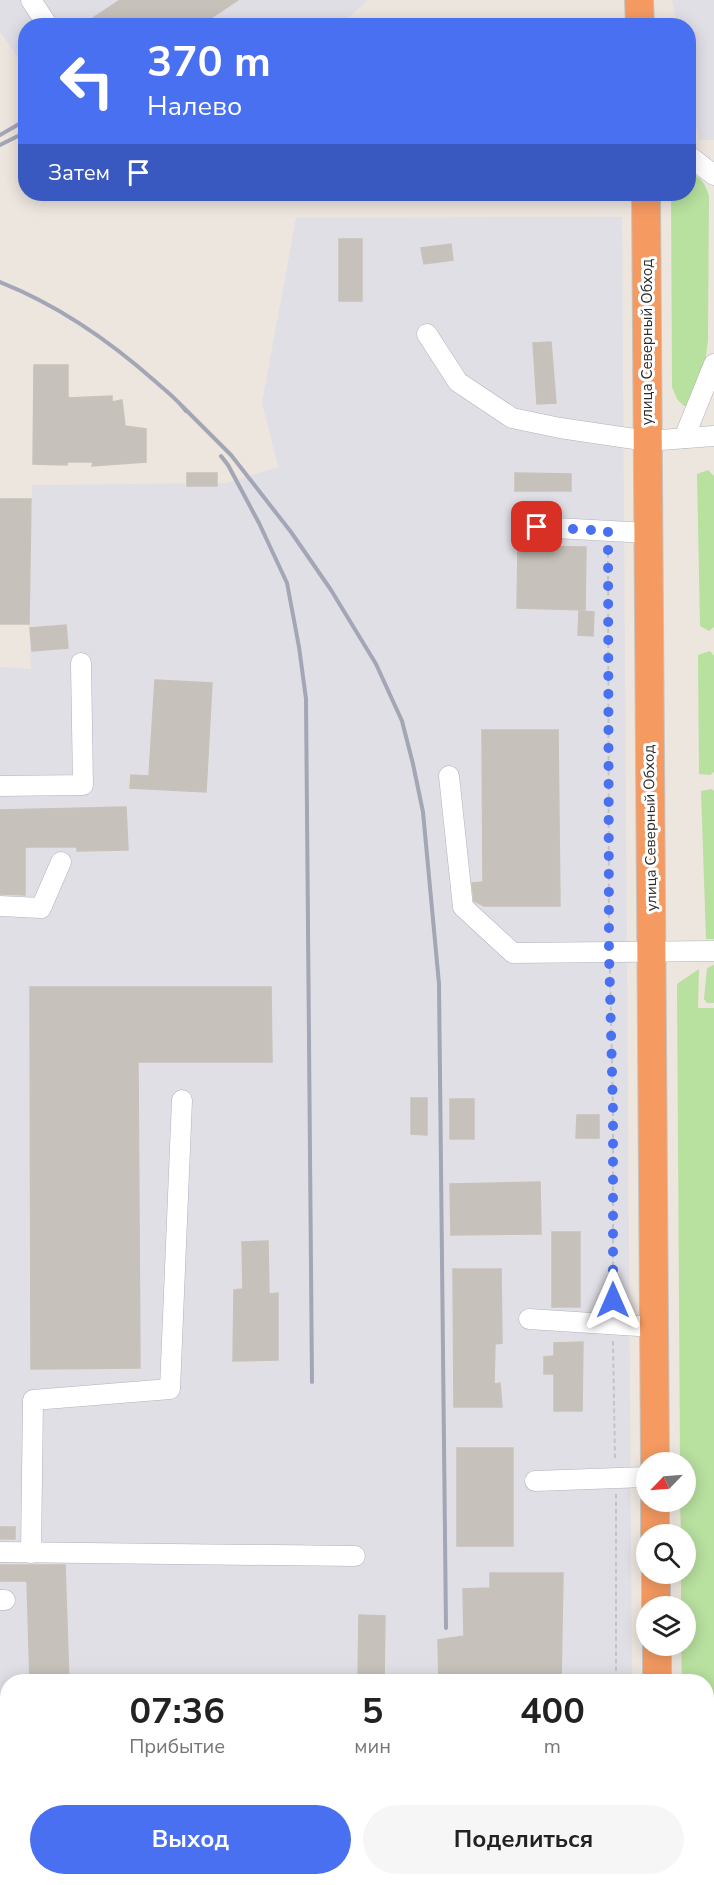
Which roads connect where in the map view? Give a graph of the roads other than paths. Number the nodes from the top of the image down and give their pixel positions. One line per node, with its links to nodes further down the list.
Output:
1 (31, 0): 3 (lane)
2 (639, 0): 4 (highway)
3 (43, 18)
4 (640, 18)
5 (696, 161): 6 (lane)
6 (714, 175)
7 (646, 201): 12 (highway, улица Северный Обход)
8 (427, 334): 12 (lane)
9 (714, 364): 11 (lane)
10 (714, 436): 11 (lane)
11 (684, 438): 12 (lane)
12 (648, 441): 14 (highway, улица Северный Обход)
13 (537, 527): 14 (lane)
14 (648, 533): 20 (highway, улица Северный Обход)
15 (81, 663): 17 (lane)
16 (449, 776): 20 (lane)
17 (0, 786)
18 (61, 862): 19 (lane)
19 (0, 906)
20 (651, 951): 21 (lane); 24 (highway, улица Северный Обход)
21 (714, 951)
22 (182, 1100): 29 (lane)
23 (529, 1319): 24 (lane)
24 (654, 1327): 25 (highway, улица Северный Обход)
25 (655, 1452)
26 (636, 1477): 27 (lane)
27 (535, 1481)
28 (0, 1552): 29 (lane)
29 (30, 1552): 30 (lane)
30 (355, 1556)
31 (657, 1656): 32 (highway)
32 (657, 1674)

